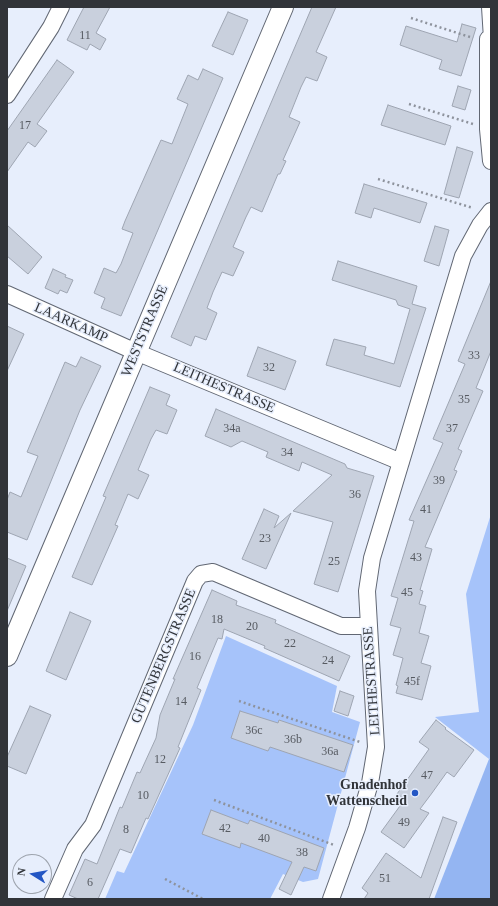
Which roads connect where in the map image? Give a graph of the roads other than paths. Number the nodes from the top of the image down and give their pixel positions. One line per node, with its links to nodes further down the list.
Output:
1 (61, 7): 5 (street)
2 (283, 7): 9 (street, WESTSTRASSE)
3 (486, 7): 4 (lane)
4 (488, 41): 6 (street)
5 (7, 96)
6 (491, 160)
7 (490, 212): 10 (street, LEITHESTRASSE)
8 (7, 294): 9 (street, LAARKAMP)
9 (136, 352): 10 (street, LEITHESTRASSE); 12 (street, WESTSTRASSE)
10 (401, 462): 11 (street, LEITHESTRASSE)
11 (367, 626): 13 (street, GUTENBERGSTRASSE); 14 (street, LEITHESTRASSE)
12 (7, 656)
13 (53, 899)
14 (331, 899)

